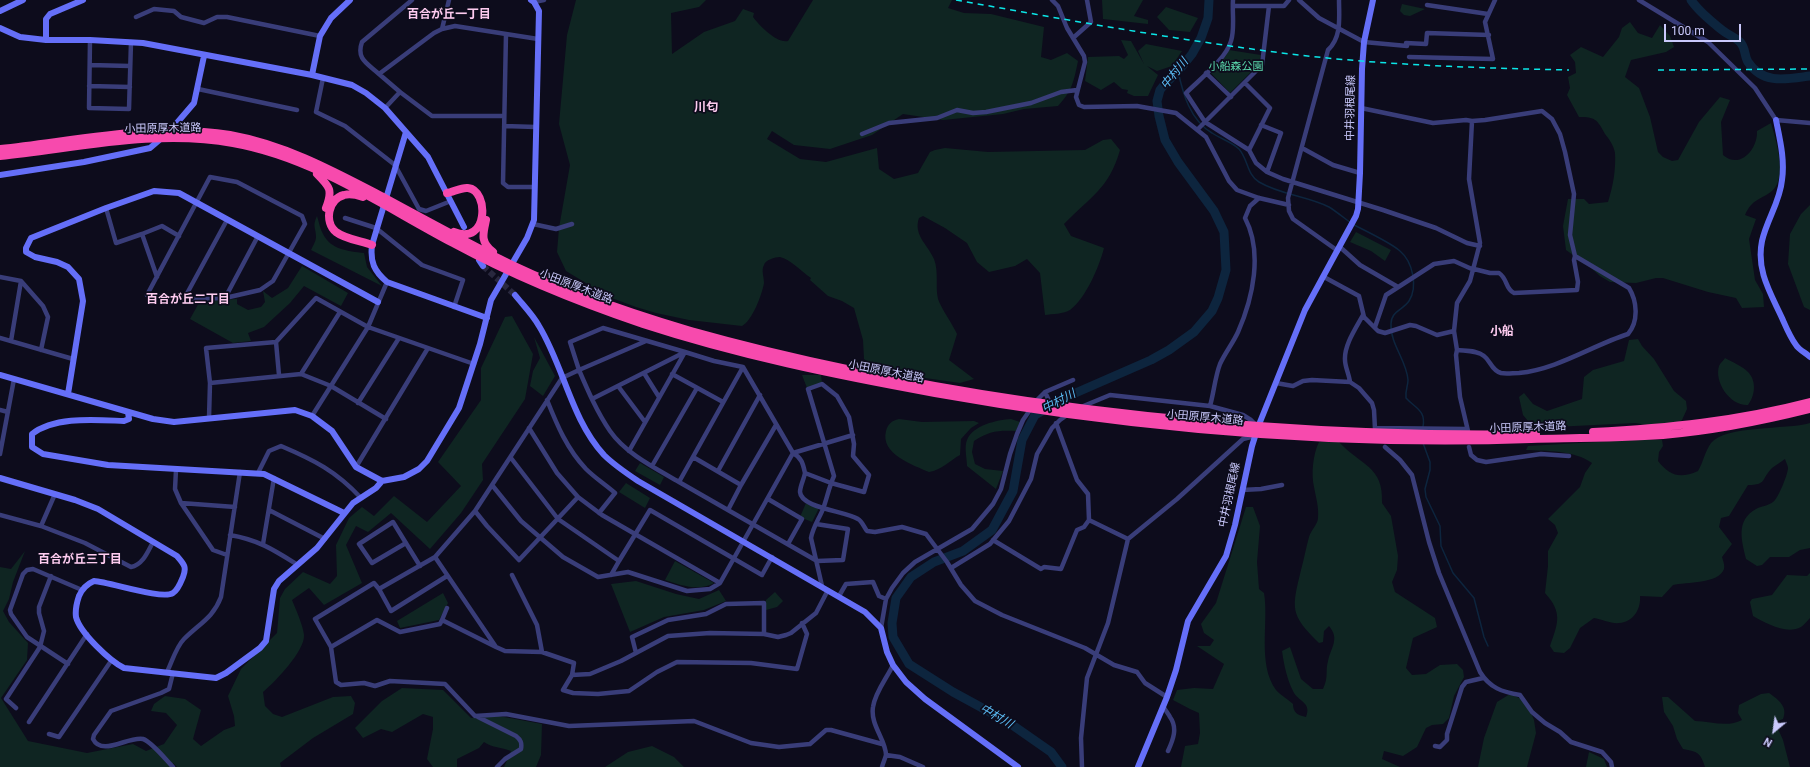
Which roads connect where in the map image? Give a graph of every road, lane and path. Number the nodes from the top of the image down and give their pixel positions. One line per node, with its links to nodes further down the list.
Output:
1 (24, 0): 20 (street)
2 (83, 0): 31 (street)
3 (350, 0): 28 (street)
4 (412, 0): 40 (street)
5 (449, 0): 24 (street)
6 (544, 0): 16 (street)
7 (1052, 0): 29 (street)
8 (1087, 0): 29 (street)
9 (1233, 0): 18 (street)
10 (1289, 0): 19 (street)
11 (1299, 0): 25 (street)
12 (1339, 0): 25 (street)
13 (1374, 0): 34 (street, 中井羽根尾線)
14 (1494, 0): 21 (street)
15 (1639, 0): 54 (street)
16 (532, 1): 30 (street)
17 (1427, 5): 21 (street)
18 (1233, 6): 19 (street); 39 (street)
19 (1269, 6): 43 (street)
20 (0, 10)
21 (1488, 14): 27 (street)
22 (136, 17): 28 (street)
23 (0, 28): 31 (street)
24 (442, 29): 26 (street); 40 (street)
25 (1339, 30): 34 (street); 66 (street)
26 (506, 34): 30 (street); 53 (street)
27 (1489, 35): 34 (street); 36 (street)
28 (320, 36): 41 (street)
29 (1073, 38): 47 (street)
30 (538, 39): 60 (street)
31 (46, 40): 32 (street)
32 (90, 40): 33 (street); 37 (street)
33 (131, 42): 35 (street); 38 (street)
34 (1364, 42): 51 (street, 中井羽根尾線)
35 (204, 56): 41 (street); 46 (street)
36 (1409, 57)
37 (90, 65): 38 (street); 44 (street)
38 (130, 66): 45 (street)
39 (1206, 73): 49 (street); 56 (street)
40 (379, 74): 48 (street)
41 (312, 75): 42 (street)
42 (324, 78): 50 (street); 70 (street)
43 (1245, 83): 49 (street); 58 (street)
44 (89, 86): 45 (street); 45 (street)
45 (130, 87)
46 (198, 89): 52 (street); 74 (street)
47 (1077, 90): 61 (street); 64 (street)
48 (400, 92): 50 (street); 53 (street)
49 (1231, 97): 56 (street)
50 (385, 108): 62 (street)
51 (1361, 108): 55 (street); 73 (street, 中井羽根尾線)
52 (297, 110)
53 (504, 116): 59 (street)
54 (1776, 120): 57 (street); 130 (street)
55 (1472, 121): 96 (street); 99 (street)
56 (1205, 122): 61 (street); 68 (street)
57 (1810, 123)
58 (1261, 125): 68 (street); 72 (street)
59 (504, 126): 60 (street); 76 (street)
60 (536, 127): 76 (street)
61 (1199, 128): 78 (street)
62 (406, 132): 70 (street); 77 (street)
63 (177, 134): 65 (highway, 小田原厚木道路); 71 (highway, 小田原厚木道路); 85 (highway, 小田原厚木道路)
64 (862, 134)
65 (141, 136): 67 (highway, 小田原厚木道路); 69 (highway, 小田原厚木道路)
66 (1302, 148): 73 (street); 75 (street)
67 (0, 149)
68 (1249, 150): 72 (street)
69 (0, 156)
70 (395, 166): 79 (street); 90 (street)
71 (310, 167): 80 (highway, 小田原厚木道路); 95 (highway)
72 (1267, 172): 75 (street)
73 (1360, 173): 81 (street, 中井羽根尾線)
74 (0, 175)
75 (1293, 182): 81 (street); 83 (street)
76 (535, 187): 88 (street)
77 (447, 193): 79 (street); 85 (highway); 101 (highway)
78 (1259, 198): 83 (street); 159 (street)
79 (451, 201): 91 (street)
80 (378, 202): 95 (highway); 153 (highway, 小田原厚木道路)
81 (1358, 202): 96 (street); 97 (street, 中井羽根尾線)
82 (197, 203): 84 (street); 87 (street); 93 (street); 98 (street)
83 (1289, 205): 97 (street)
84 (106, 208): 92 (street); 131 (street)
85 (408, 211): 101 (highway, 小田原厚木道路)
86 (345, 218): 90 (street)
87 (227, 220): 94 (street); 112 (street)
88 (533, 224): 89 (street); 117 (street)
89 (572, 224)
90 (376, 228): 95 (street); 114 (street)
91 (464, 228)
92 (142, 234): 93 (street); 105 (street)
93 (179, 236): 105 (street)
94 (258, 236): 98 (street); 111 (street)
95 (372, 245): 108 (street)
96 (1480, 246): 103 (street)
97 (1339, 249): 106 (street, 中井羽根尾線); 109 (street)
98 (289, 253): 111 (street); 113 (street)
99 (1575, 256): 103 (street); 128 (street)
100 (479, 260): 102 (street)
101 (506, 262): 153 (highway, 小田原厚木道路)
102 (483, 266)
103 (1474, 270): 109 (street); 120 (street)
104 (0, 277): 107 (street)
105 (157, 277): 112 (street)
106 (1324, 277): 116 (street); 145 (street, 中井羽根尾線)
107 (21, 281): 123 (street); 127 (street)
108 (387, 282): 113 (street); 114 (street)
109 (1398, 288): 119 (street)
110 (515, 295): 140 (street)
111 (225, 298): 112 (street)
112 (184, 299)
113 (378, 302): 118 (street)
114 (454, 307): 117 (street)
115 (340, 312): 118 (street); 125 (street); 136 (street)
116 (1363, 315): 119 (street); 143 (street)
117 (487, 318): 132 (street)
118 (368, 327): 122 (street); 146 (street)
119 (1375, 327): 120 (street)
120 (1454, 331): 128 (street)
121 (0, 338): 123 (street)
122 (399, 338): 126 (street); 158 (street)
123 (11, 341): 127 (street)
124 (646, 341): 129 (street); 134 (street); 134 (street)
125 (276, 342): 139 (street); 144 (street)
126 (428, 348): 132 (street); 166 (street)
127 (41, 350): 131 (street)
128 (1457, 350): 143 (street)
129 (685, 352): 133 (street); 135 (street); 137 (street)
130 (1810, 357)
131 (73, 359): 150 (street)
132 (474, 364): 193 (street)
133 (743, 367): 151 (street); 156 (street)
134 (579, 370): 140 (street); 154 (street)
135 (644, 373): 147 (street); 152 (street)
136 (301, 374): 139 (street); 146 (street)
137 (672, 374): 148 (street); 152 (street)
138 (0, 375): 141 (street)
139 (278, 376): 144 (street)
140 (562, 378): 155 (street); 224 (street)
141 (14, 379): 150 (street); 162 (street)
142 (1073, 380): 149 (street)
143 (1350, 382): 145 (street)
144 (210, 383): 165 (street)
145 (1276, 383): 171 (street, 中井羽根尾線)
146 (331, 386): 158 (street); 164 (street)
147 (618, 386): 154 (street); 167 (street)
148 (697, 388): 156 (street); 184 (street)
149 (1045, 392): 168 (street); 229 (street)
150 (68, 394): 163 (street)
151 (760, 395): 169 (street); 187 (street)
152 (659, 397): 167 (street)
153 (981, 398): 171 (highway, 小田原厚木道路)
154 (592, 399): 178 (street)
155 (547, 400): 170 (street); 211 (street)
156 (723, 402): 182 (street)
157 (1810, 402): 171 (highway, 小田原厚木道路)
158 (358, 403): 166 (street)
159 (1210, 406): 168 (street); 171 (street)
160 (1810, 409): 171 (highway, 小田原厚木道路)
161 (0, 410): 162 (street)
162 (8, 412): 174 (street)
163 (128, 412): 165 (street); 186 (street)
164 (312, 416): 165 (street); 185 (street)
165 (209, 418)
166 (386, 419): 185 (street)
167 (645, 422): 178 (street)
168 (1058, 422): 214 (street); 223 (street)
169 (776, 426): 179 (street); 197 (street)
170 (529, 428): 183 (street); 201 (street)
171 (1262, 429): 173 (street, 中井羽根尾線)
172 (852, 435): 175 (street); 175 (street); 195 (street)
173 (1255, 436): 199 (street, 中井羽根尾線); 222 (street)
174 (1, 443): 180 (street)
175 (824, 445): 179 (street); 195 (street)
176 (1385, 446): 267 (street)
177 (1469, 447): 181 (street)
178 (629, 451): 184 (street)
179 (793, 453): 190 (street); 203 (street)
180 (0, 454)
181 (1569, 456)
182 (693, 457): 187 (street); 194 (street)
183 (511, 458): 196 (street); 213 (street)
184 (652, 466): 194 (street)
185 (356, 467): 193 (street)
186 (176, 470): 188 (street); 204 (street)
187 (718, 470): 197 (street)
188 (240, 472): 189 (street); 205 (street)
189 (258, 473): 192 (street); 202 (street)
190 (805, 474): 195 (street); 206 (street)
191 (0, 478): 200 (street)
192 (274, 478): 207 (street); 210 (street)
193 (382, 481): 202 (street)
194 (679, 482): 208 (street)
195 (830, 483): 206 (street)
196 (492, 485): 209 (street); 220 (street)
197 (741, 485): 208 (street)
198 (1282, 485): 199 (street)
199 (1242, 490): 268 (street, 中井羽根尾線)
200 (55, 494): 217 (street); 225 (street)
201 (578, 497): 211 (street); 213 (street)
202 (361, 498): 210 (street)
203 (768, 499): 215 (street); 228 (street)
204 (180, 503): 205 (street); 230 (street)
205 (235, 507): 219 (street)
206 (824, 508): 216 (street); 229 (street)
207 (269, 510): 221 (street); 227 (street)
208 (728, 510): 215 (street)
209 (475, 511): 220 (street); 231 (street)
210 (344, 513): 221 (street)
211 (599, 513): 218 (street)
212 (0, 515): 217 (street)
213 (558, 519): 220 (street); 234 (street)
214 (1089, 520): 222 (street); 223 (street)
215 (754, 524): 224 (street); 228 (street)
216 (816, 524): 235 (street); 235 (street)
217 (41, 526): 225 (street)
218 (636, 534): 233 (street); 234 (street); 243 (street)
219 (230, 535): 227 (street); 230 (street)
220 (541, 538): 239 (street)
221 (325, 539): 236 (street)
222 (1128, 539): 261 (street)
223 (993, 540): 238 (street)
224 (743, 541): 232 (street); 233 (street)
225 (153, 542): 246 (street)
226 (406, 543): 226 (street); 237 (street)
227 (264, 544): 236 (street)
228 (788, 544): 235 (street)
229 (937, 549): 238 (street); 249 (street)
230 (227, 554): 265 (street)
231 (435, 557): 237 (street); 241 (street)
232 (772, 557): 233 (street); 244 (street)
233 (734, 559): 243 (street)
234 (619, 561): 239 (street)
235 (817, 562): 244 (street)
236 (298, 565): 265 (street)
237 (420, 566): 245 (street)
238 (951, 568): 261 (street)
239 (611, 575): 243 (street)
240 (51, 576): 246 (street); 256 (street); 256 (street)
241 (447, 576): 245 (street); 258 (street)
242 (512, 576): 259 (street)
243 (720, 582)
244 (822, 586): 247 (street)
245 (379, 589): 257 (street)
246 (82, 590): 254 (street)
247 (828, 590): 248 (street); 252 (street)
248 (839, 596): 249 (street); 253 (street)
249 (886, 599): 253 (street)
250 (447, 608): 251 (street)
251 (442, 620): 257 (street); 258 (street)
252 (802, 624): 255 (street); 266 (street)
253 (882, 628): 264 (street)
254 (87, 634): 262 (street); 263 (street)
255 (764, 634): 260 (street); 260 (street)
256 (40, 647): 263 (street); 270 (street)
257 (331, 647): 271 (street)
258 (496, 647): 259 (street)
259 (542, 652): 266 (street)
260 (636, 653): 266 (street)
261 (1097, 655): 268 (street); 283 (street)
262 (111, 661): 265 (street); 273 (street)
263 (68, 664): 272 (street)
264 (894, 665): 274 (street); 282 (street)
265 (170, 673): 278 (street)
266 (572, 675)
267 (1483, 678): 275 (street); 285 (street)
268 (1167, 697): 269 (street, 中井羽根尾線)
269 (1163, 706): 276 (street); 284 (street, 中井羽根尾線)
270 (16, 708)
271 (475, 716): 274 (street); 279 (street)
272 (30, 722)
273 (49, 734)
274 (882, 744): 277 (street)
275 (1435, 746)
276 (1168, 751)
277 (886, 754): 280 (street); 281 (street)
278 (173, 767)
279 (497, 767)
280 (882, 767)
281 (923, 767)
282 (1018, 767)
283 (1082, 767)
284 (1138, 767)
285 (1612, 767)

